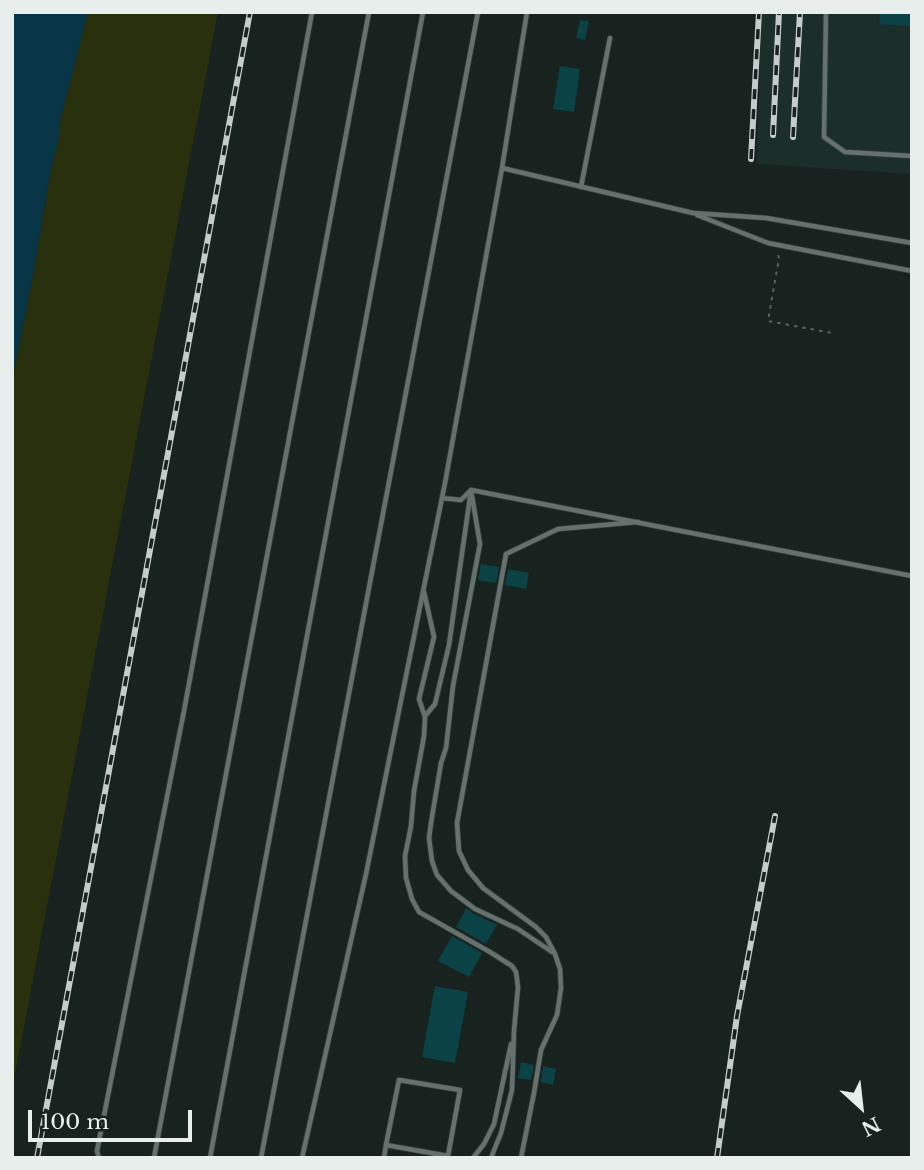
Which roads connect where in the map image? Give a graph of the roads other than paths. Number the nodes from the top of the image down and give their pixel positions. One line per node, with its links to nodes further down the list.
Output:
1 (312, 12): 24 (lane)
2 (369, 12): 25 (lane)
3 (423, 12): 26 (lane)
4 (478, 12): 27 (lane)
5 (527, 12): 9 (lane)
6 (826, 12): 8 (lane)
7 (610, 38): 10 (lane)
8 (912, 156)
9 (502, 168): 10 (lane); 15 (lane)
10 (581, 187): 11 (lane)
11 (693, 213): 12 (lane); 13 (lane)
12 (912, 243)
13 (912, 271)
14 (471, 490): 15 (lane); 16 (lane); 19 (lane); 20 (lane)
15 (442, 498): 18 (lane)
16 (638, 522): 17 (lane); 20 (lane)
17 (912, 576)
18 (424, 587): 19 (lane); 28 (lane)
19 (425, 717): 21 (lane)
20 (555, 954): 23 (lane)
21 (514, 1031): 30 (lane); 31 (lane)
22 (386, 1145): 22 (lane); 29 (lane)
23 (521, 1157)
24 (99, 1158)
25 (154, 1158)
26 (209, 1158)
27 (261, 1158)
28 (302, 1158)
29 (384, 1158)
30 (473, 1158)
31 (491, 1158)

